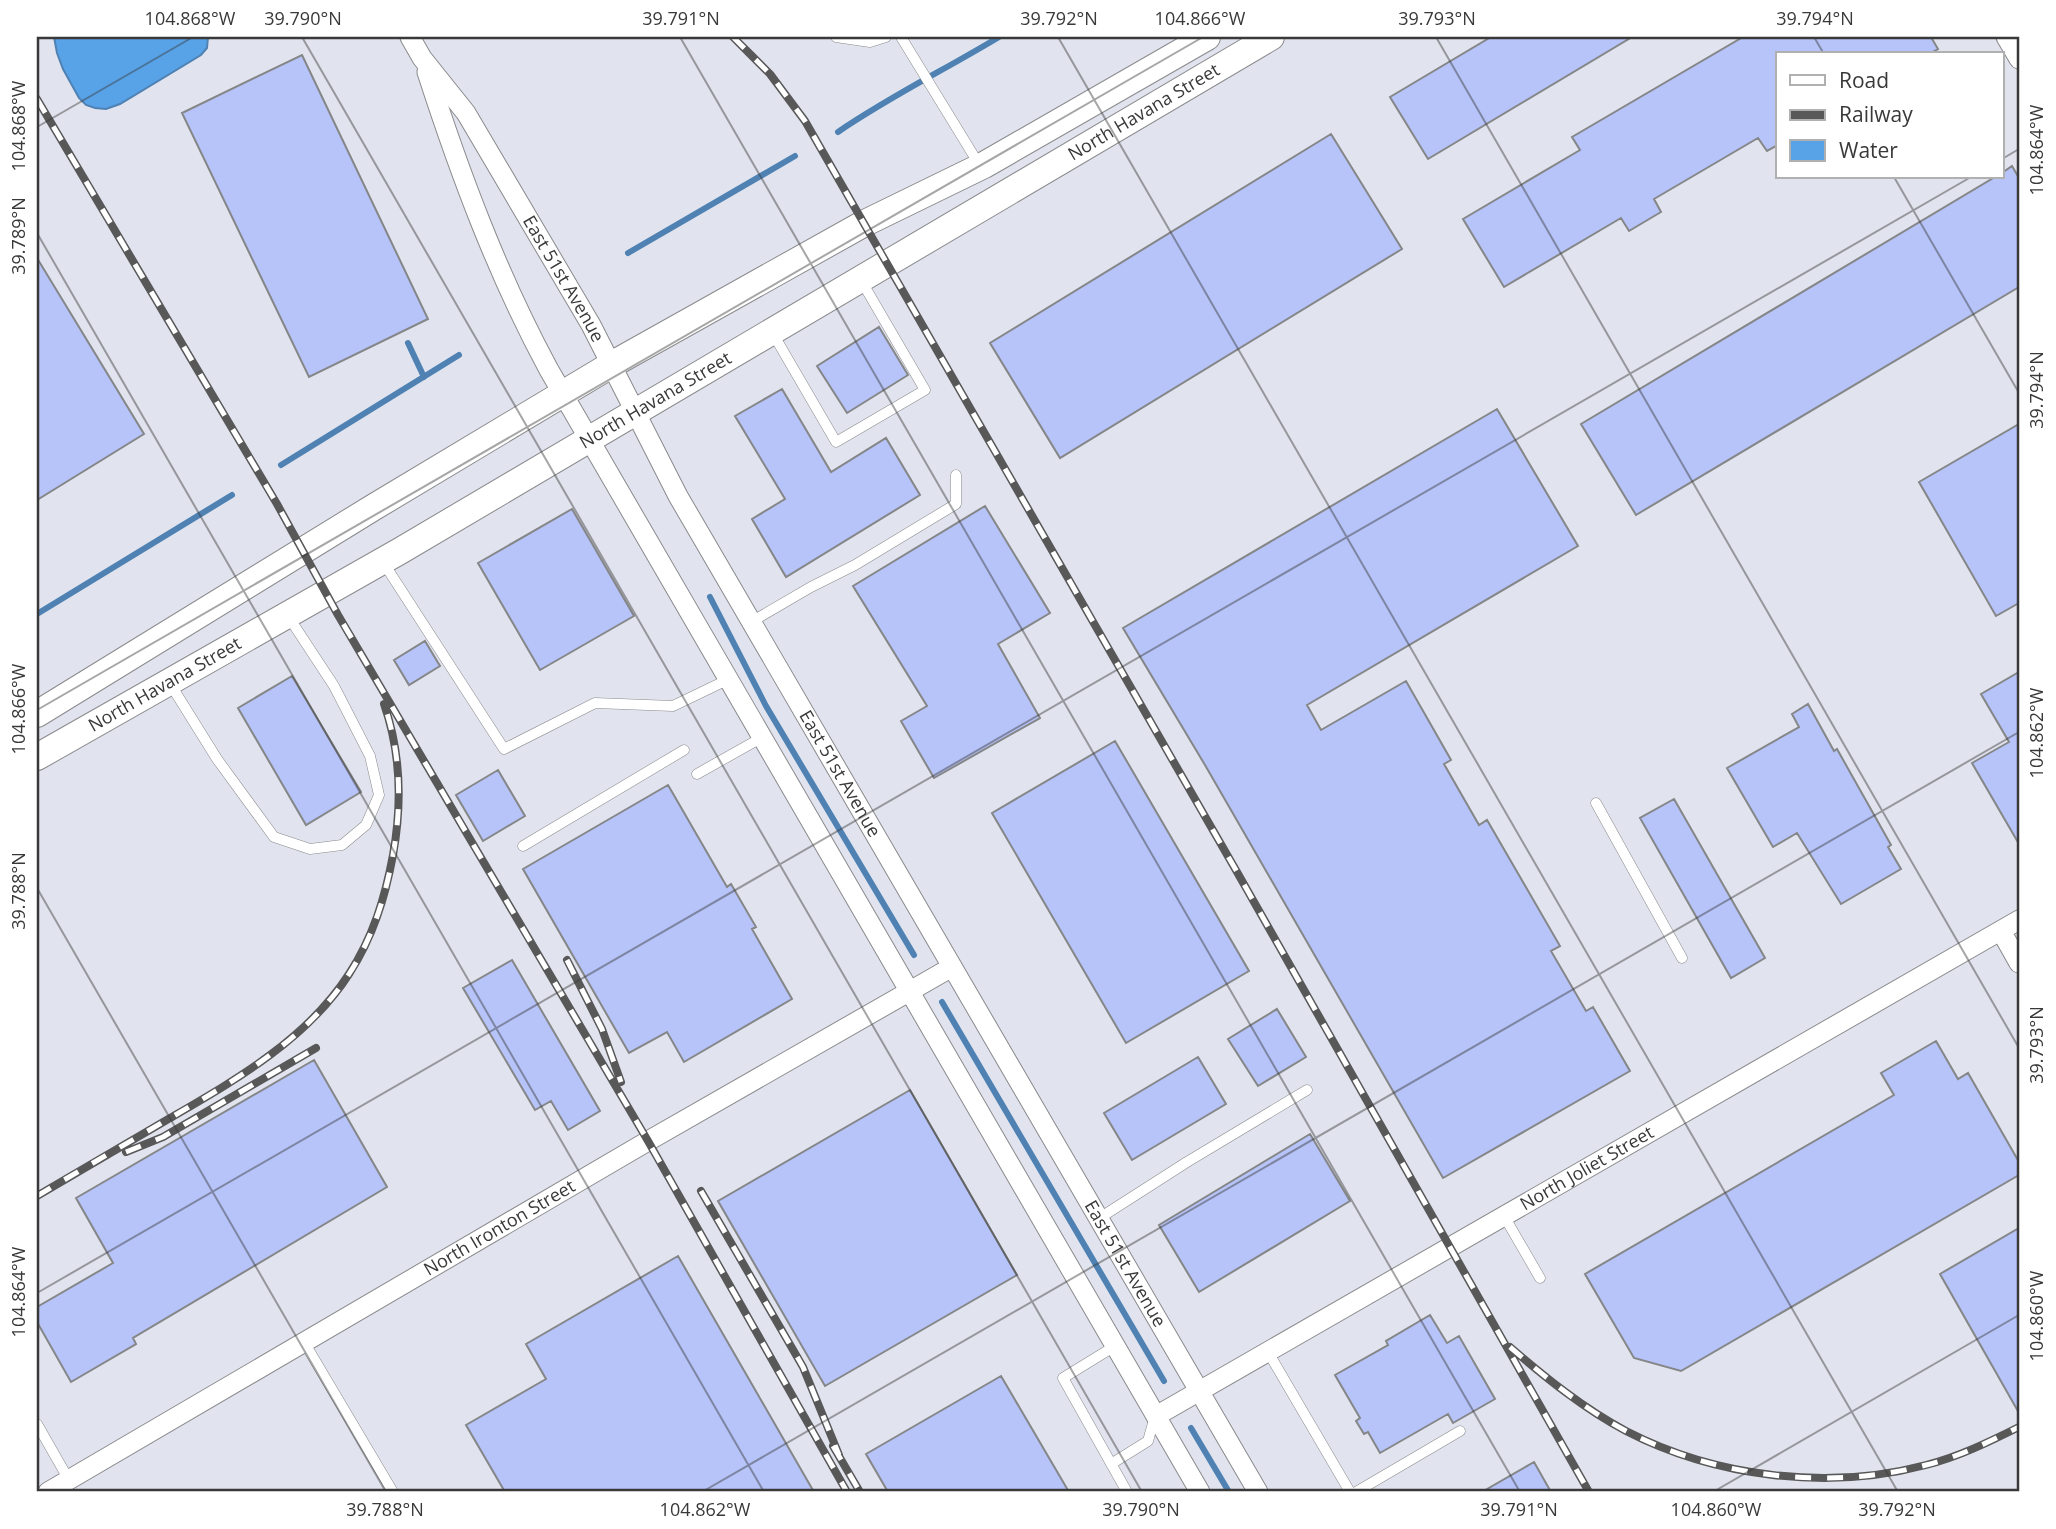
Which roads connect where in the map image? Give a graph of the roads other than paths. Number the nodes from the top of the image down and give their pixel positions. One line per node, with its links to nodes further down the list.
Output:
1 (410, 37): 8 (street, East 51st Avenue)
2 (836, 37): 3 (lane)
3 (886, 37)
4 (901, 37): 10 (lane)
5 (1206, 37): 10 (main road, North Havana Street)
6 (1271, 37): 11 (main road, North Havana Street)
7 (2006, 37): 9 (street)
8 (422, 58): 13 (street, East 51st Avenue); 14 (street, East 51st Avenue)
9 (2019, 59)
10 (981, 167): 13 (main road, North Havana Street)
11 (860, 280): 12 (main road, North Havana Street); 12 (lane)
12 (772, 331): 15 (main road, North Havana Street)
13 (611, 365): 14 (main road, North Havana Street); 15 (street, East 51st Avenue)
14 (562, 395): 16 (street, East 51st Avenue); 23 (main road, North Havana Street)
15 (634, 412): 16 (main road, North Havana Street); 20 (street, East 51st Avenue)
16 (588, 439): 18 (main road, North Havana Street); 21 (street, East 51st Avenue)
17 (956, 475): 20 (lane)
18 (383, 561): 19 (main road, North Havana Street); 21 (lane)
19 (288, 615): 22 (main road, North Havana Street); 22 (lane)
20 (751, 622): 34 (street, East 51st Avenue)
21 (727, 680): 24 (street, East 51st Avenue)
22 (169, 682): 26 (main road, North Havana Street)
23 (37, 714)
24 (761, 738): 27 (lane); 35 (street, East 51st Avenue)
25 (684, 750): 29 (lane)
26 (37, 757)
27 (697, 774)
28 (1596, 803): 32 (lane)
29 (523, 846)
30 (2019, 920): 31 (street, North Joliet Street)
31 (2001, 931): 33 (street); 37 (street, North Joliet Street)
32 (1682, 958)
33 (2019, 963)
34 (952, 967): 35 (street, North Ironton Street); 38 (street, East 51st Avenue)
35 (908, 992): 40 (street, North Ironton Street); 41 (street, East 51st Avenue)
36 (1307, 1090): 38 (lane)
37 (1504, 1216): 39 (lane); 42 (street, North Joliet Street)
38 (1098, 1219): 43 (street, East 51st Avenue)
39 (1540, 1278)
40 (304, 1342): 48 (street, North Ironton Street); 50 (lane)
41 (1115, 1346): 44 (street, East 51st Avenue); 47 (lane)
42 (1268, 1352): 43 (street, North Joliet Street); 54 (lane)
43 (1199, 1391): 44 (street, North Joliet Street); 53 (street, East 51st Avenue)
44 (1156, 1416): 47 (lane); 52 (street, East 51st Avenue)
45 (37, 1426): 48 (lane)
46 (1460, 1431): 55 (lane)
47 (1111, 1464): 51 (lane)
48 (69, 1480): 49 (street, North Ironton Street)
49 (48, 1492)
50 (393, 1492)
51 (1127, 1492)
52 (1200, 1492)
53 (1258, 1492)
54 (1350, 1492)
55 (1356, 1492)

